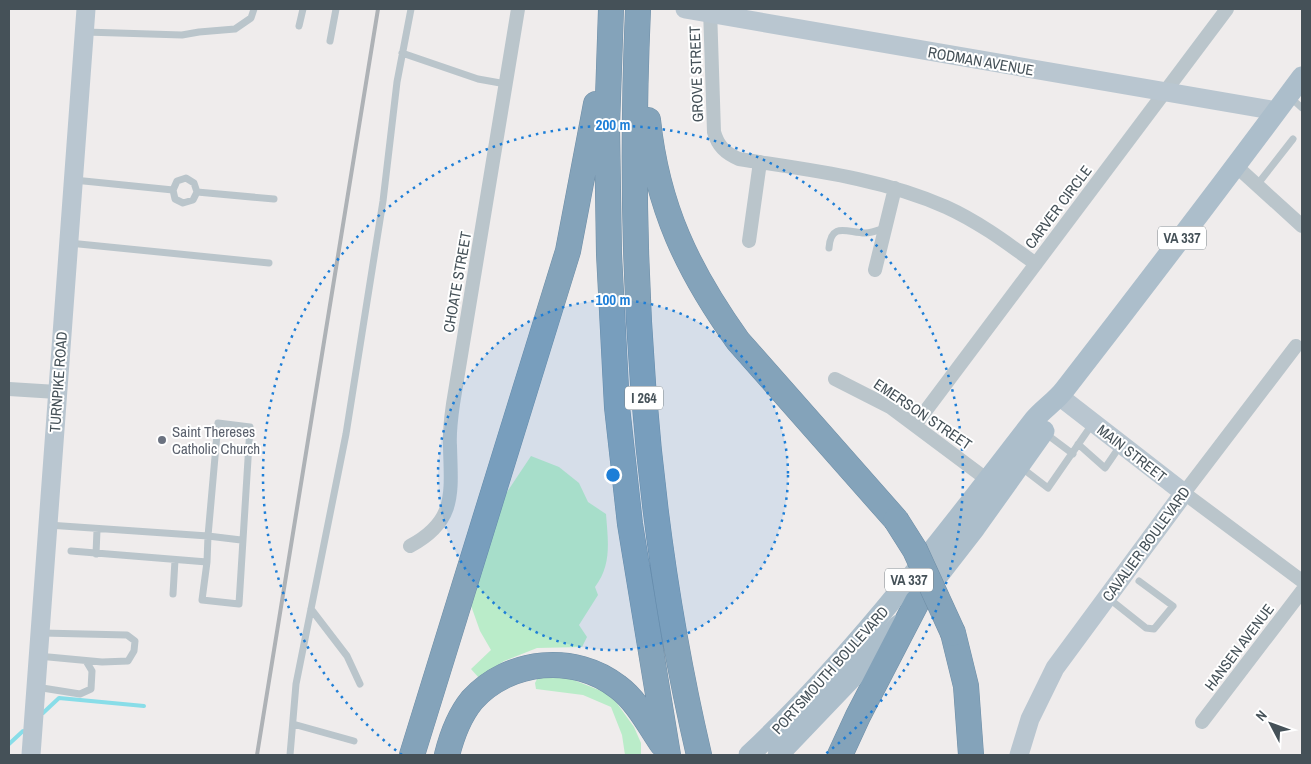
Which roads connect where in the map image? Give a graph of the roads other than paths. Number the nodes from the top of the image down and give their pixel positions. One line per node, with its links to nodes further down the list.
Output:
1 (86, 9): 13 (street, TURNPIKE ROAD)
2 (254, 9): 13 (lane)
3 (303, 9): 12 (lane)
4 (336, 9): 15 (lane)
5 (411, 9): 16 (lane)
6 (518, 9): 18 (street, CHOATE STREET)
7 (638, 9): 14 (highway, I 264)
8 (685, 9): 10 (street, RODMAN AVENUE)
9 (1227, 9): 19 (street, CARVER CIRCLE)
10 (710, 12): 19 (street, RODMAN AVENUE); 22 (street, GROVE STREET)
11 (610, 21): 76 (highway, I 264); 79 (highway)
12 (299, 26)
13 (84, 32): 24 (street, TURNPIKE ROAD)
14 (636, 36): 81 (highway, I 264); 85 (highway, bridge)
15 (330, 41)
16 (402, 53): 18 (lane); 67 (lane)
17 (1302, 78): 20 (main road, PORTSMOUTH BOULEVARD / VA 337)
18 (506, 84): 56 (street, CHOATE STREET)
19 (1165, 92): 20 (street, RODMAN AVENUE); 36 (street, CARVER CIRCLE)
20 (1289, 105): 23 (main road, PORTSMOUTH BOULEVARD / VA 337)
21 (1294, 139): 25 (lane)
22 (760, 162): 26 (street, GROVE STREET); 32 (street)
23 (1236, 166): 25 (street); 42 (main road, PORTSMOUTH BOULEVARD / VA 337)
24 (73, 180): 27 (lane); 33 (street, TURNPIKE ROAD)
25 (1257, 185): 30 (street)
26 (895, 188): 31 (street); 36 (street, GROVE STREET)
27 (172, 190): 28 (lane); 28 (lane)
28 (197, 192): 29 (lane)
29 (274, 199)
30 (1302, 226)
31 (885, 228): 34 (lane); 37 (street)
32 (749, 241)
33 (69, 243): 35 (lane); 41 (street, TURNPIKE ROAD)
34 (829, 248)
35 (269, 264)
36 (1036, 264): 44 (street, CARVER CIRCLE)
37 (875, 270)
38 (1296, 346): 51 (street, CAVALIER BOULEVARD)
39 (835, 379): 44 (street, EMERSON STREET)
40 (9, 389): 41 (street)
41 (57, 392): 52 (street, TURNPIKE ROAD)
42 (1059, 396): 43 (street, MAIN STREET); 45 (main road, PORTSMOUTH BOULEVARD / VA 337); 50 (main road, PORTSMOUTH BOULEVARD / VA 337)
43 (1093, 423): 46 (lane); 47 (street, MAIN STREET)
44 (915, 425): 50 (street, EMERSON STREET)
45 (1043, 432): 48 (lane); 49 (main road, PORTSMOUTH BOULEVARD / VA 337)
46 (1078, 444): 47 (lane); 48 (lane)
47 (1121, 445): 51 (street, MAIN STREET)
48 (1073, 454): 49 (lane)
49 (1020, 465): 66 (main road, PORTSMOUTH BOULEVARD / VA 337)
50 (989, 481): 82 (main road, PORTSMOUTH BOULEVARD / VA 337)
51 (1184, 493): 62 (street, MAIN STREET); 65 (street, CAVALIER BOULEVARD)
52 (48, 525): 53 (lane); 68 (street, TURNPIKE ROAD)
53 (97, 530): 54 (lane); 58 (lane)
54 (208, 536): 55 (lane); 55 (lane); 60 (lane)
55 (242, 540): 60 (lane)
56 (410, 546)
57 (72, 551): 58 (lane)
58 (96, 554): 59 (lane)
59 (176, 560): 60 (lane); 64 (lane)
60 (207, 562)
61 (1139, 581): 65 (lane)
62 (1302, 581)
63 (1302, 591): 73 (street, HANSEN AVENUE)
64 (173, 594)
65 (1107, 597): 86 (street, CAVALIER BOULEVARD)
66 (917, 602): 83 (main road, PORTSMOUTH BOULEVARD / VA 337); 84 (highway)
67 (311, 609): 71 (lane); 74 (lane)
68 (40, 633): 69 (street, TURNPIKE ROAD); 70 (lane)
69 (38, 656): 70 (lane); 72 (street, TURNPIKE ROAD)
70 (86, 661): 72 (lane)
71 (360, 684)
72 (36, 687): 77 (street, TURNPIKE ROAD)
73 (1202, 722)
74 (293, 724): 75 (lane); 78 (lane)
75 (354, 741)
76 (667, 753): 80 (highway)
77 (30, 755)
78 (290, 755)
79 (412, 755)
80 (447, 755)
81 (699, 755)
82 (750, 755)
83 (778, 755)
84 (840, 755)
85 (971, 755)
86 (1019, 755)

